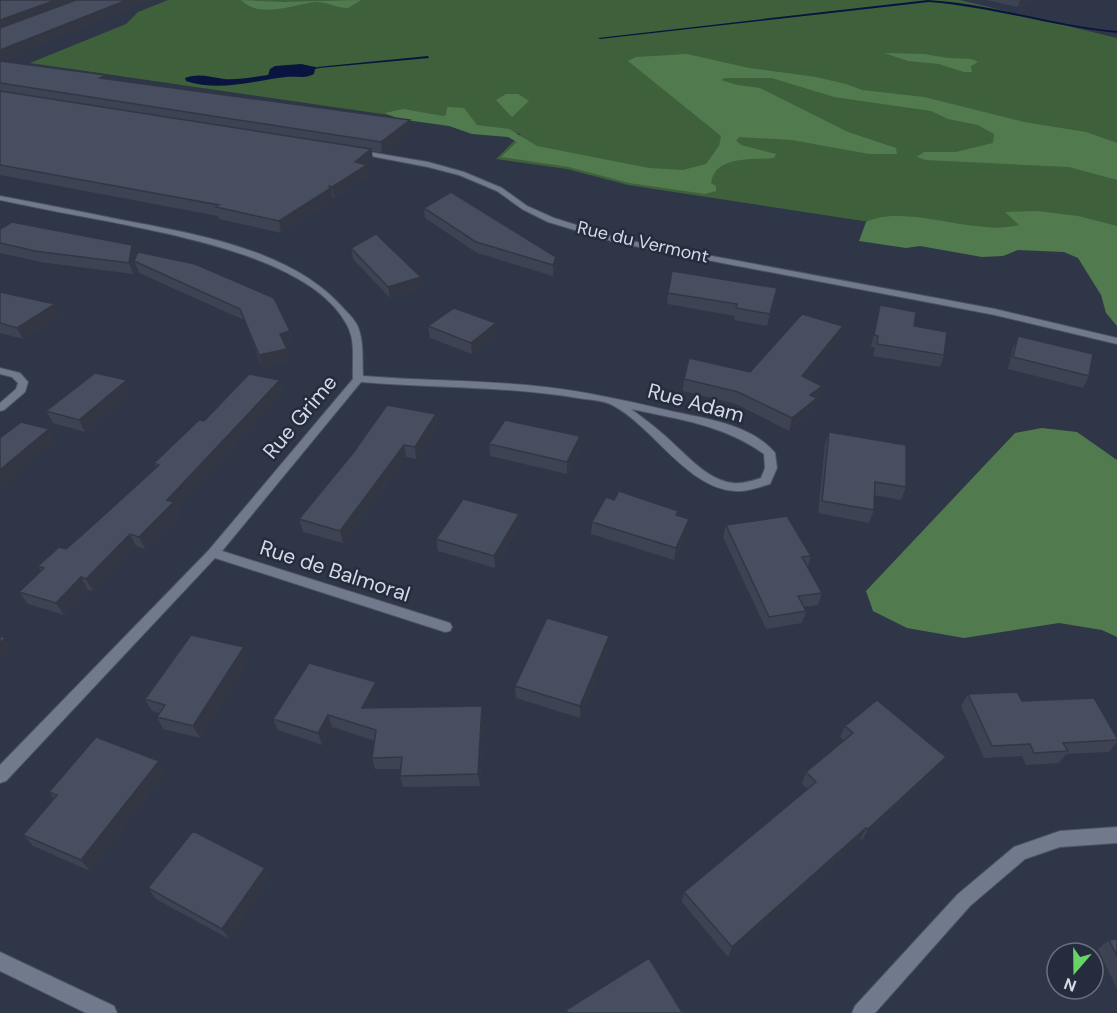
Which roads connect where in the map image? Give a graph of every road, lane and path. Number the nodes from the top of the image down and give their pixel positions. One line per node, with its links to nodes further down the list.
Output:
1 (346, 151): 3 (street, Rue du Vermont)
2 (0, 198): 5 (street, Rue Grime)
3 (1117, 341)
4 (0, 371): 7 (street)
5 (358, 379): 6 (street, Rue Adam); 8 (street, Rue Grime)
6 (616, 402): 6 (street, Rue Adam)
7 (0, 408)
8 (213, 553): 9 (street, Rue de Balmoral); 10 (street, Rue Grime)
9 (445, 627)
10 (0, 776)
11 (1117, 835): 14 (street)
12 (0, 961): 13 (street)
13 (107, 1013)
14 (862, 1013)

